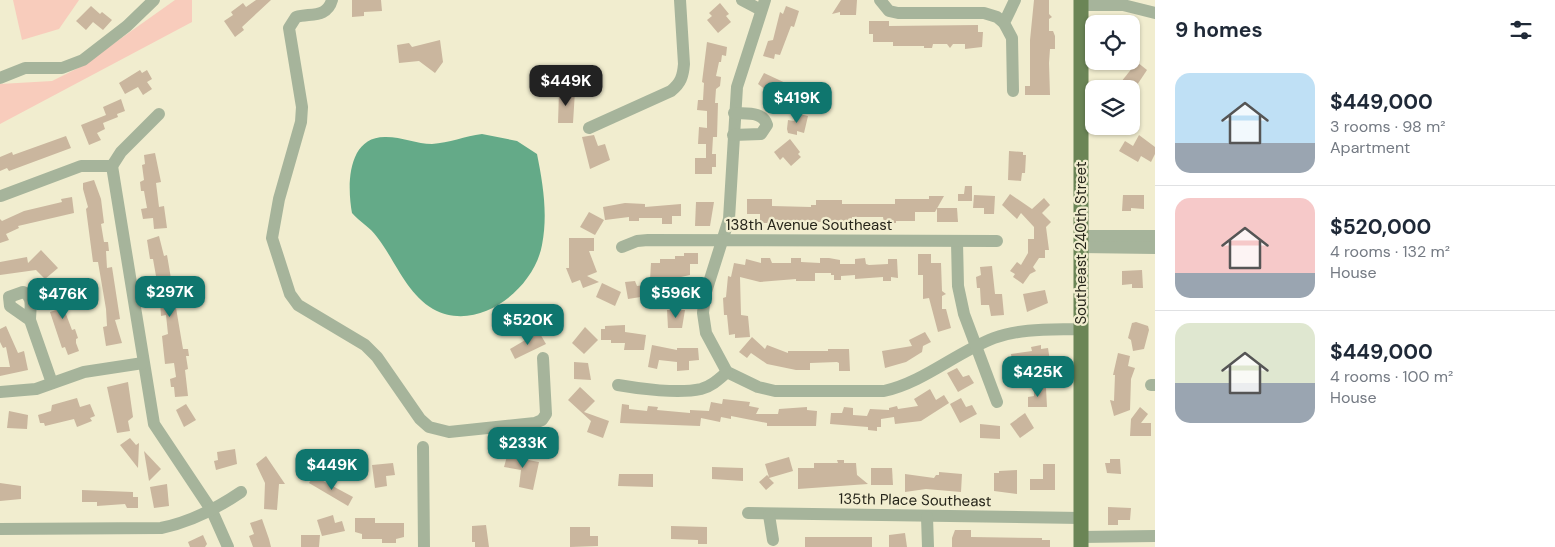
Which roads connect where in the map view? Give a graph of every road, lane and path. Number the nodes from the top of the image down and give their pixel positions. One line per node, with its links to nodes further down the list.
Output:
1 (154, 0): 12 (street)
2 (332, 0): 30 (street)
3 (680, 0): 16 (street)
4 (742, 0): 8 (street)
5 (880, 0): 9 (street)
6 (1015, 0): 11 (street)
7 (1081, 3): 10 (street); 24 (main road, Southeast 240th Street)
8 (763, 5): 14 (street)
9 (970, 6): 11 (street)
10 (1155, 13)
11 (1004, 23): 13 (street)
12 (0, 78)
13 (1013, 91)
14 (734, 113): 17 (street); 17 (street)
15 (159, 114): 18 (street)
16 (589, 128)
17 (733, 135): 21 (street)
18 (112, 166): 19 (street); 31 (street)
19 (0, 198)
20 (1155, 236): 24 (street)
21 (724, 241): 23 (street, 138th Avenue Southeast); 25 (street, 138th Avenue Southeast); 32 (street)
22 (997, 241): 23 (street, 138th Avenue Southeast)
23 (957, 242): 29 (street)
24 (1082, 242): 26 (street); 28 (main road, Southeast 240th Street)
25 (622, 247)
26 (1155, 248)
27 (30, 320): 33 (street)
28 (1082, 329): 29 (street); 43 (main road, Southeast 240th Street)
29 (976, 345): 32 (street); 36 (street)
30 (543, 358)
31 (143, 363): 33 (street); 39 (street)
32 (727, 372): 34 (street)
33 (52, 384): 35 (street)
34 (618, 385)
35 (0, 392)
36 (997, 402)
37 (423, 447): 49 (street)
38 (241, 492): 39 (street)
39 (212, 511): 44 (street); 48 (street)
40 (748, 513): 41 (street, 135th Place Southeast)
41 (769, 515): 42 (street, 135th Place Southeast); 46 (street)
42 (927, 517): 43 (street, 135th Place Southeast); 50 (street)
43 (1081, 518): 47 (main road, Southeast 240th Street)
44 (0, 528)
45 (1155, 536): 47 (street)
46 (773, 540)
47 (1081, 542)
48 (228, 547)
49 (424, 547)
50 (928, 547)

